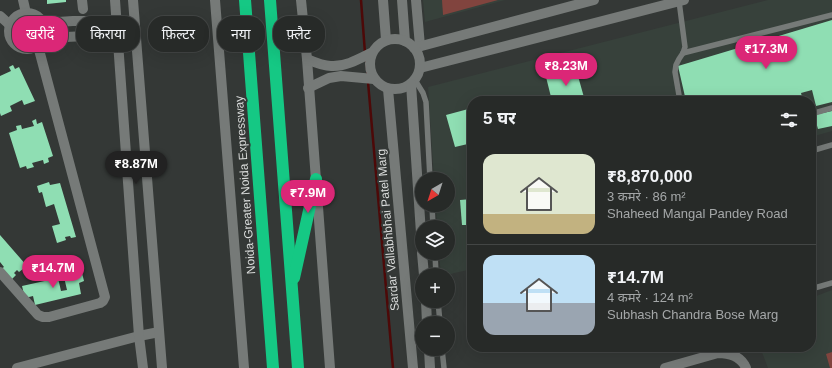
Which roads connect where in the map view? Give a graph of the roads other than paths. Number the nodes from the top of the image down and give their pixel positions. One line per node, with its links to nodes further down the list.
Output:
1 (23, 0): 13 (street)
2 (115, 0): 17 (street)
3 (133, 0): 45 (street)
4 (215, 0): 53 (street)
5 (245, 0): 54 (highway, Noida-Greater Noida Expressway)
6 (270, 0): 44 (highway)
7 (301, 0): 27 (street)
8 (383, 0): 20 (street)
9 (402, 0): 21 (street)
10 (416, 0): 22 (street)
11 (594, 0): 22 (street)
12 (681, 1): 26 (lane); 28 (street)
13 (26, 13): 16 (street); 18 (street)
14 (832, 15): 26 (lane)
15 (0, 16): 18 (street)
16 (36, 16)
17 (117, 16)
18 (10, 25): 19 (street)
19 (12, 40)
20 (386, 40): 21 (street); 25 (street)
21 (405, 41): 22 (street)
22 (417, 47): 28 (street)
23 (44, 52): 41 (street)
24 (119, 52): 46 (street)
25 (371, 53): 27 (street); 29 (street)
26 (684, 53): 33 (lane)
27 (306, 59): 31 (street)
28 (420, 68): 30 (street)
29 (374, 79): 31 (street); 32 (street)
30 (413, 82): 32 (street); 38 (lane); 40 (street)
31 (308, 88): 39 (street)
32 (388, 89): 57 (street, Sardar Vallabhbhai Patel Marg)
33 (679, 96)
34 (832, 108): 35 (lane)
35 (816, 113)
36 (832, 145): 37 (lane)
37 (816, 150)
38 (430, 172)
39 (316, 179): 44 (highway); 56 (street)
40 (420, 220)
41 (0, 272)
42 (832, 282): 43 (lane)
43 (816, 287)
44 (292, 290): 55 (highway)
45 (159, 332): 46 (street); 52 (street)
46 (139, 336): 50 (street); 51 (street)
47 (737, 352): 60 (street); 61 (street)
48 (429, 356): 58 (street)
49 (443, 356): 59 (lane)
50 (17, 368)
51 (143, 368)
52 (162, 368)
53 (244, 368)
54 (273, 368)
55 (298, 368)
56 (330, 368)
57 (413, 368)
58 (430, 368)
59 (444, 368)
60 (665, 368)
61 (746, 368)

